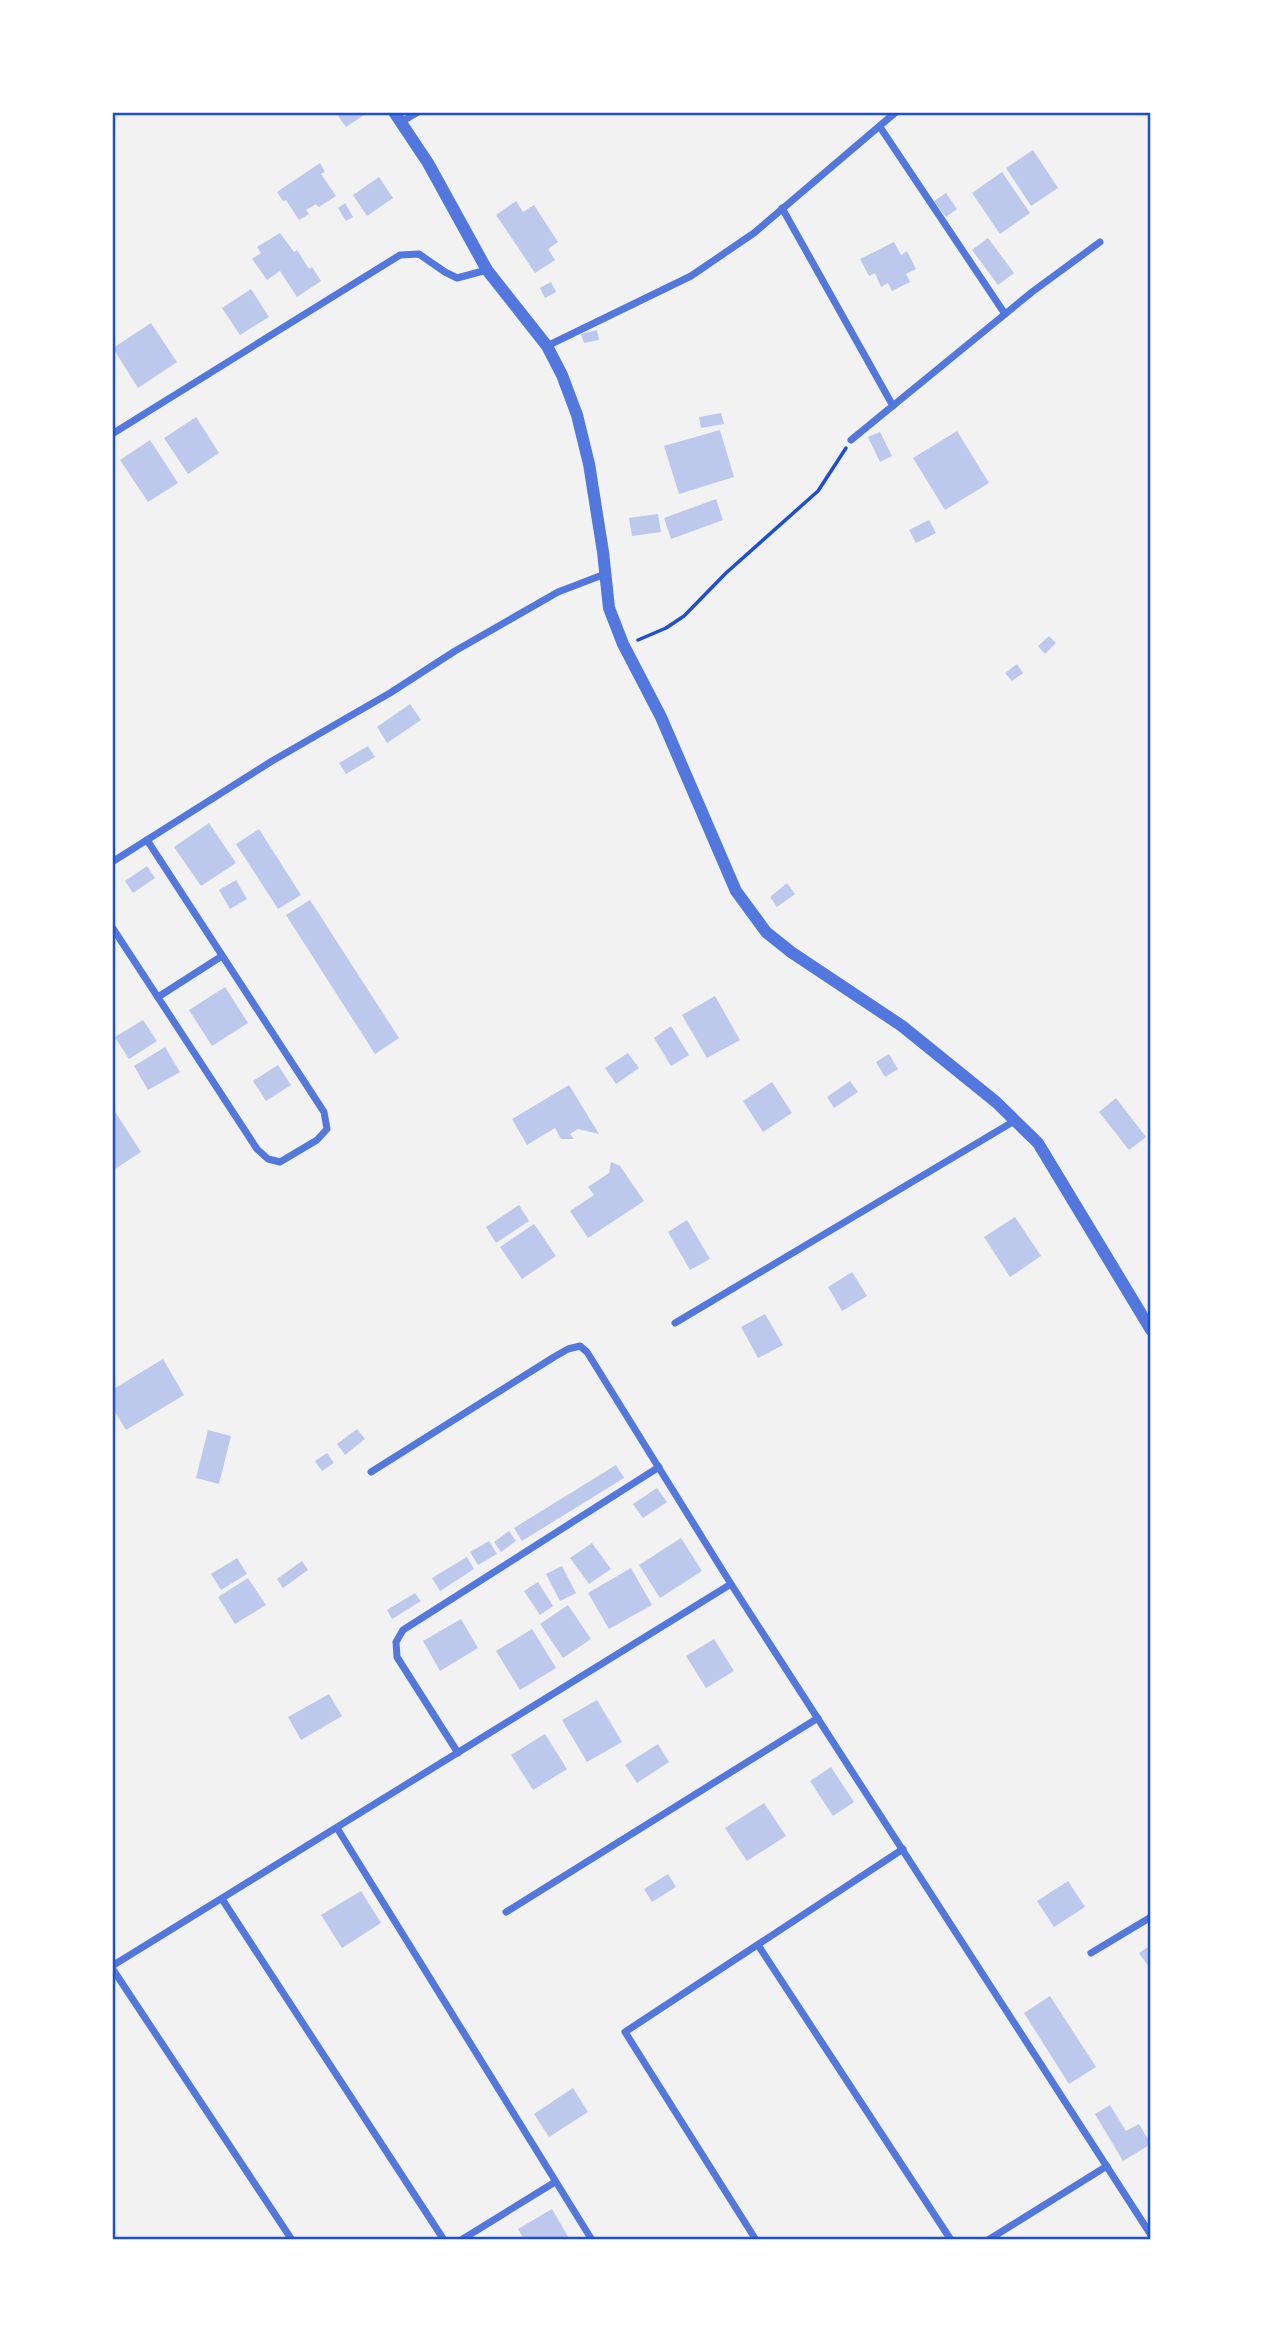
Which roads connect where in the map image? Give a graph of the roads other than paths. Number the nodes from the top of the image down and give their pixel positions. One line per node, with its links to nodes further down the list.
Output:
1 (418, 112): 3 (street)
2 (897, 112): 4 (street)
3 (398, 117): 7 (street)
4 (880, 127): 5 (street); 8 (street)
5 (782, 208): 9 (street); 10 (street)
6 (1100, 242): 8 (street)
7 (487, 270): 9 (street); 11 (street)
8 (1005, 314): 10 (street)
9 (547, 346): 13 (street)
10 (893, 406): 12 (street)
11 (112, 434)
12 (851, 440)
13 (605, 574): 14 (street); 19 (street)
14 (147, 840): 15 (street); 17 (street)
15 (112, 862)
16 (112, 928): 18 (street)
17 (222, 956): 18 (street); 18 (street)
18 (159, 997)
19 (1016, 1120): 20 (street); 21 (street)
20 (675, 1323)
21 (1151, 1330)
22 (659, 1467): 23 (street); 24 (street); 26 (street)
23 (371, 1472)
24 (731, 1584): 25 (street); 26 (street)
25 (818, 1718): 28 (street); 30 (street)
26 (458, 1753): 27 (street)
27 (337, 1828): 29 (street); 36 (street)
28 (903, 1849): 32 (street); 35 (street)
29 (222, 1899): 34 (street); 39 (street)
30 (506, 1913)
31 (1151, 1917): 33 (street)
32 (758, 1945): 42 (street); 43 (street)
33 (1091, 1954)
34 (112, 1967): 38 (street)
35 (1107, 2166): 37 (street); 44 (street)
36 (555, 2182): 40 (street); 41 (street)
37 (1151, 2235)
38 (292, 2240)
39 (444, 2240)
40 (461, 2240)
41 (592, 2240)
42 (756, 2240)
43 (951, 2240)
44 (988, 2240)

